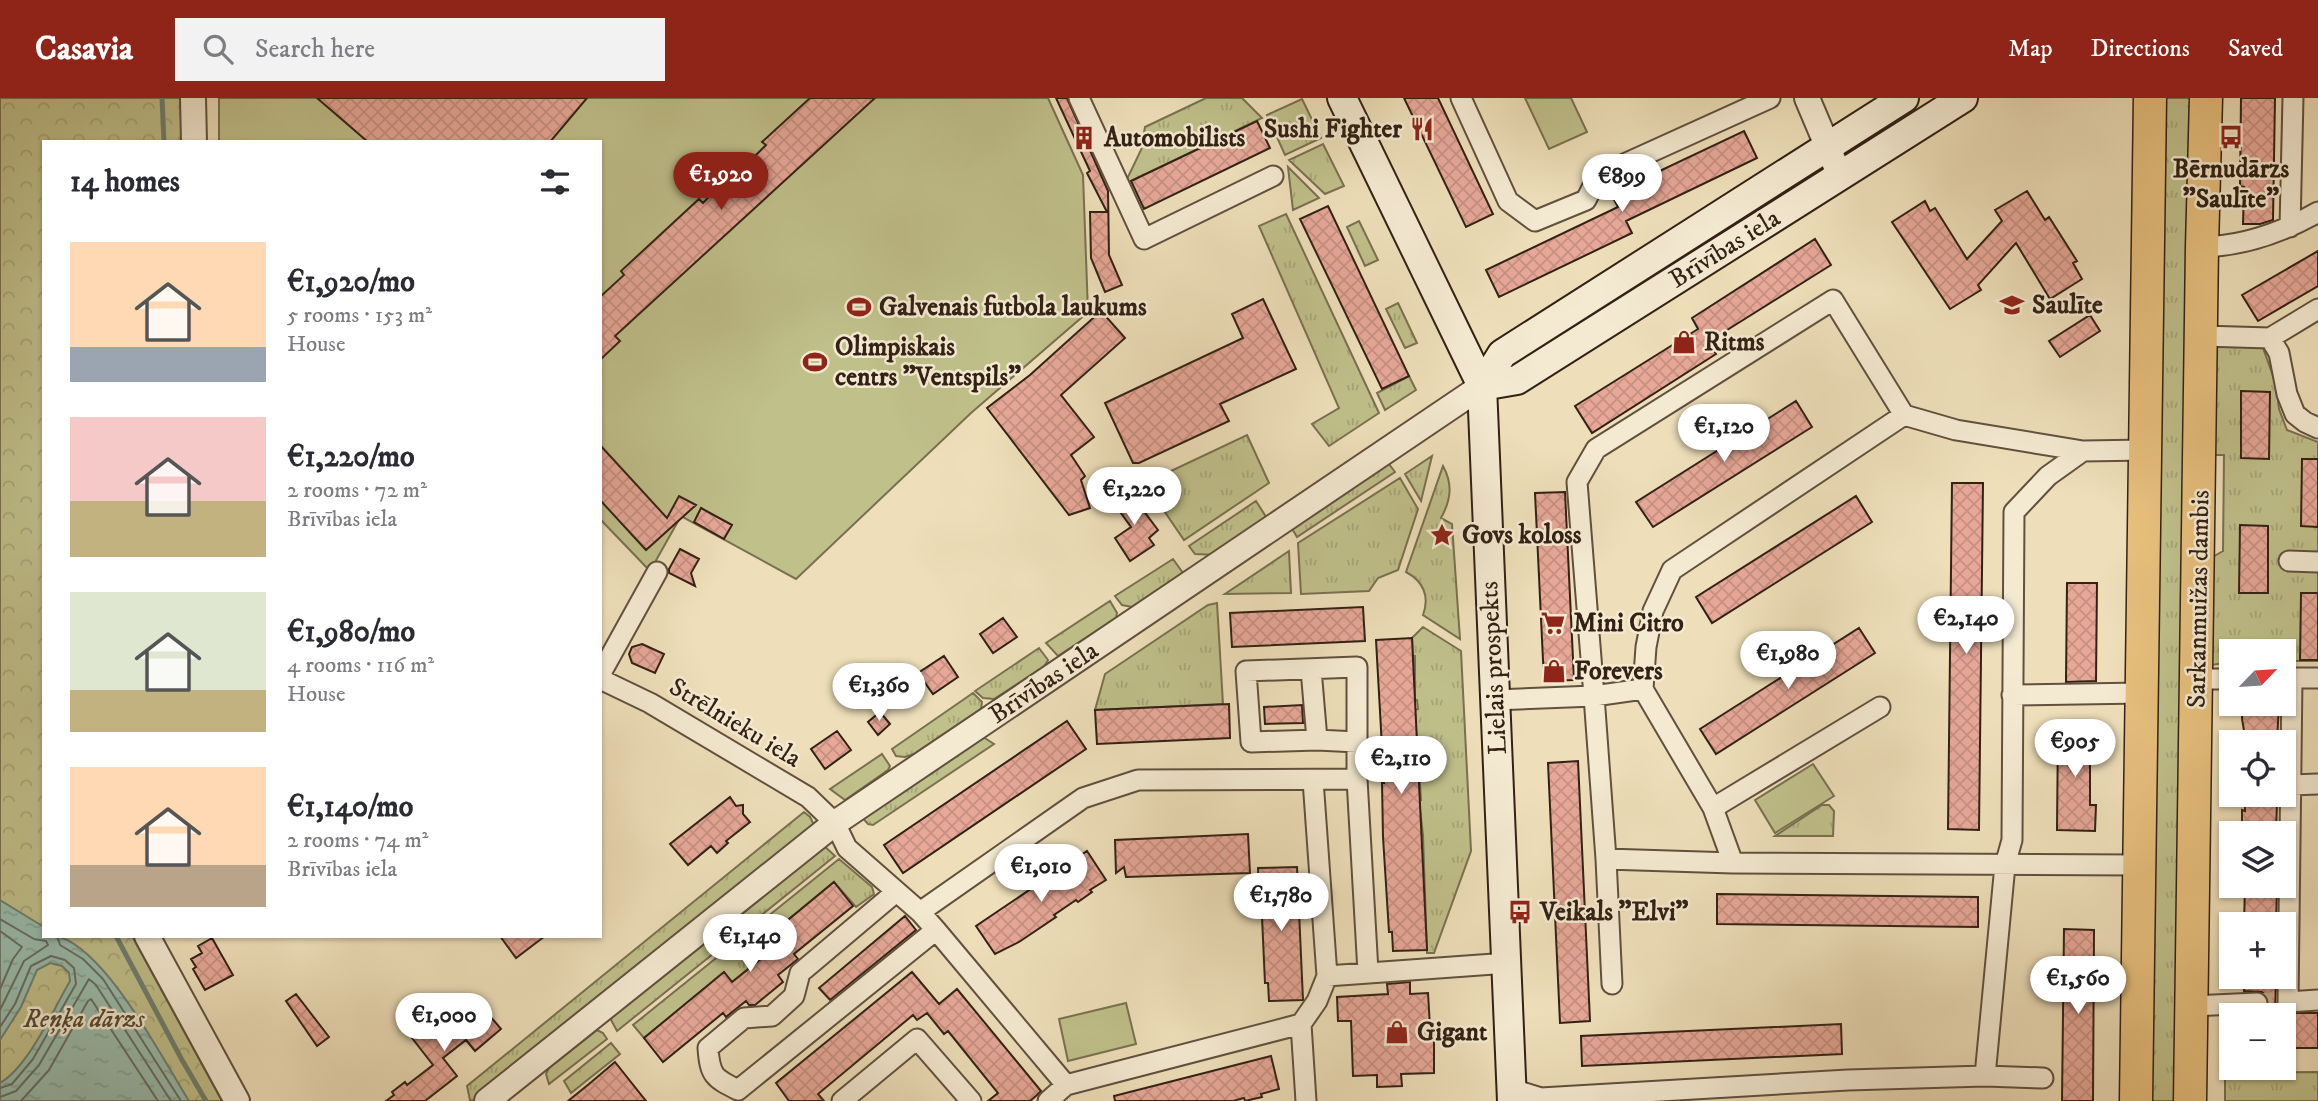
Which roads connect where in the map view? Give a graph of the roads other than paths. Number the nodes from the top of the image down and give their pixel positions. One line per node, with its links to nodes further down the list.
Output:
1 (193, 98): 12 (street)
2 (1079, 98): 14 (street)
3 (1342, 98): 22 (main road, Lielais prospekts)
4 (1461, 98): 5 (street)
5 (1770, 98)
6 (1807, 98): 13 (street)
7 (1904, 98): 13 (main road, Brīvības iela)
8 (1963, 98): 15 (main road, Brīvības iela)
9 (2150, 98): 25 (main road)
10 (2206, 98): 18 (main road, Sarkanmuižas dambis)
11 (2293, 98): 17 (street)
12 (194, 140)
13 (1826, 147): 15 (street); 22 (main road, Brīvības iela)
14 (1273, 176)
15 (1840, 176): 22 (main road, Brīvības iela)
16 (2318, 212): 17 (street)
17 (2290, 228): 18 (street)
18 (2202, 247): 20 (main road, Sarkanmuižas dambis)
19 (2318, 309): 21 (street)
20 (2202, 336): 21 (street); 35 (main road, Sarkanmuižas dambis)
21 (2270, 338): 24 (street)
22 (1482, 386): 41 (main road, Lielais prospekts); 51 (street, Brīvības iela)
23 (1904, 415): 26 (street); 37 (street); 40 (street)
24 (2318, 428)
25 (2146, 450): 26 (street); 38 (main road)
26 (2083, 451): 39 (street)
27 (2289, 561): 28 (street)
28 (2318, 562)
29 (657, 572): 31 (street)
30 (1311, 669): 43 (street); 43 (street); 44 (street)
31 (602, 673)
32 (602, 678): 51 (street, Strēlnieku iela)
33 (2296, 678): 34 (street)
34 (2318, 678)
35 (2198, 679): 36 (street); 67 (main road, Sarkanmuižas dambis)
36 (2219, 679)
37 (1643, 689): 40 (street); 50 (street)
38 (2142, 693): 39 (street); 54 (main road)
39 (2012, 695): 55 (street)
40 (1594, 696): 41 (street); 52 (street)
41 (1495, 700): 60 (main road, Lielais prospekts)
42 (1880, 706): 50 (street)
43 (1317, 740): 44 (street)
44 (1357, 741): 45 (street)
45 (1357, 779): 46 (street); 61 (street)
46 (1313, 780): 57 (street); 62 (street)
47 (2318, 784): 48 (street)
48 (2296, 785)
49 (2289, 807): 65 (street)
50 (1713, 808): 53 (street)
51 (835, 823): 56 (street, Strēlnieku iela); 75 (street, Brīvības iela)
52 (1606, 859): 53 (street); 63 (street)
53 (1733, 863): 55 (street)
54 (2138, 864): 55 (street); 80 (main road)
55 (2005, 865): 69 (street)
56 (896, 892): 57 (street, Strēlnieku iela); 73 (street)
57 (920, 912): 58 (street, Strēlnieku iela)
58 (936, 930): 71 (street, Strēlnieku iela); 73 (street)
59 (149, 938): 74 (street)
60 (1508, 963): 61 (street); 72 (main road, Lielais prospekts)
61 (1368, 972): 62 (street)
62 (1327, 976): 68 (street)
63 (1612, 984)
64 (2318, 1000): 65 (street)
65 (2273, 1003)
66 (2219, 1005): 67 (street)
67 (2192, 1006): 81 (main road, Sarkanmuižas dambis)
68 (1301, 1024): 71 (street); 79 (street)
69 (1985, 1076): 70 (street); 72 (street)
70 (2043, 1078)
71 (1066, 1085): 78 (street)
72 (1512, 1095)
73 (742, 1096)
74 (237, 1101)
75 (487, 1101)
76 (842, 1101): 77 (street)
77 (971, 1101)
78 (1048, 1101)
79 (1306, 1101)
80 (2136, 1101)
81 (2190, 1101)

